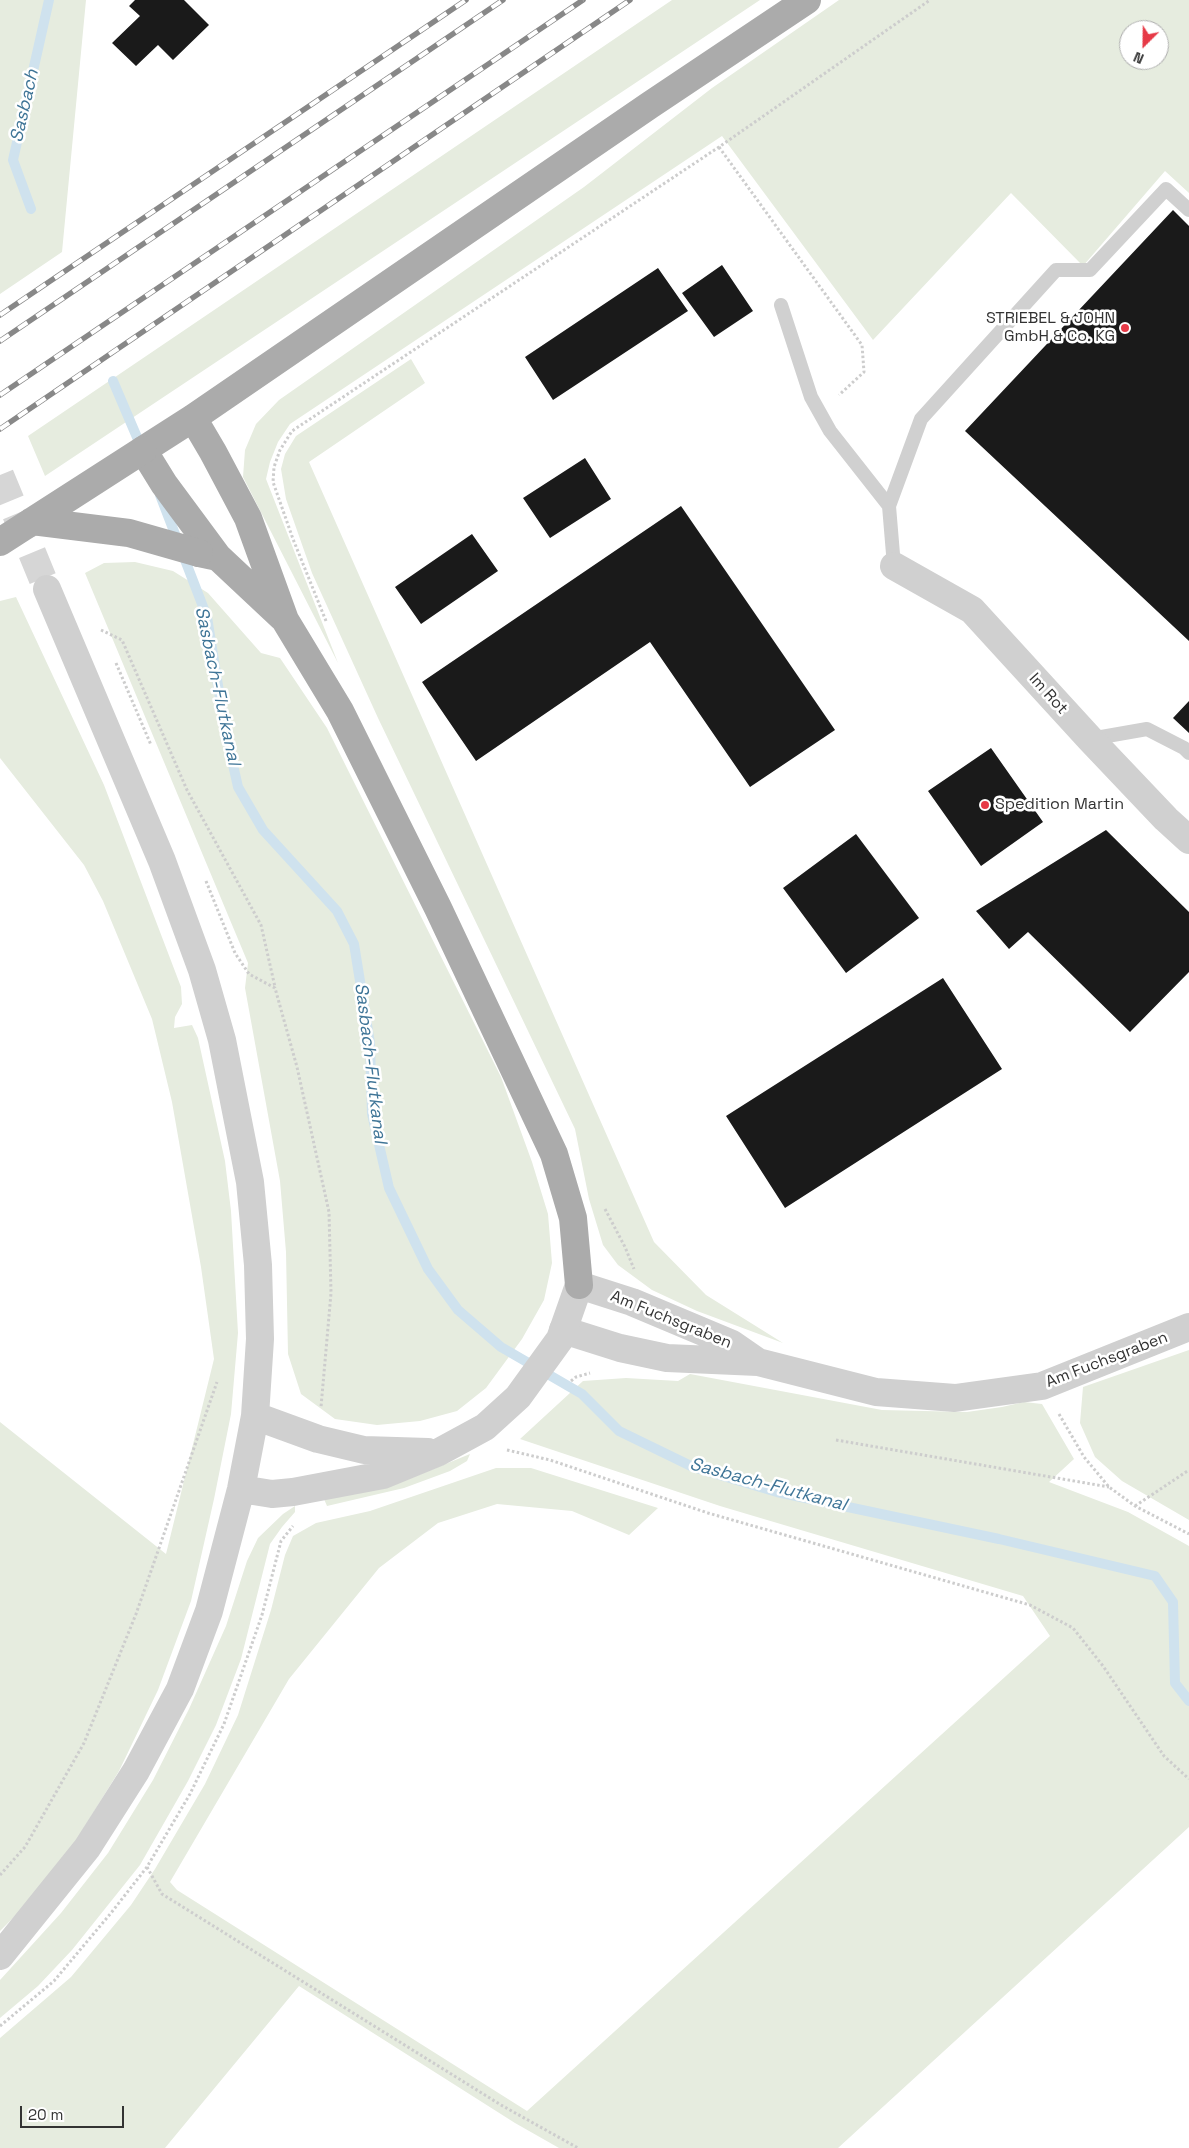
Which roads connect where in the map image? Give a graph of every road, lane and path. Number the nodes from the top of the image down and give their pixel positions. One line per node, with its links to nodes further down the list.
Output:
1 (807, 0): 7 (main road)
2 (930, 0): 3 (path)
3 (719, 147): 6 (path); 16 (path)
4 (1189, 210): 9 (lane)
5 (781, 305): 6 (lane)
6 (820, 412): 9 (lane)
7 (193, 418): 8 (main road); 15 (main road)
8 (143, 450): 10 (main road, bridge); 12 (main road)
9 (888, 506): 13 (lane)
10 (32, 521): 11 (main road, bridge); 12 (main road, bridge)
11 (0, 542)
12 (209, 555): 15 (main road)
13 (894, 566): 18 (street, Im Rot)
14 (47, 589): 32 (street)
15 (285, 620): 23 (main road)
16 (327, 625)
17 (101, 630): 21 (path)
18 (1090, 739): 19 (lane); 20 (street, Im Rot)
19 (1189, 753)
20 (1189, 840)
21 (276, 988)
22 (603, 1205): 24 (path)
23 (579, 1285): 24 (street, Am Fuchsgraben); 26 (street)
24 (632, 1302): 28 (street, Am Fuchsgraben)
25 (1189, 1327): 31 (street, Am Fuchsgraben)
26 (562, 1335): 27 (street, Am Fuchsgraben); 33 (street)
27 (620, 1348): 28 (street, Am Fuchsgraben); 29 (path)
28 (758, 1362): 31 (street, Am Fuchsgraben)
29 (576, 1377)
30 (217, 1382): 44 (path)
31 (1042, 1386): 37 (path)
32 (255, 1416): 35 (street); 38 (street)
33 (485, 1427): 35 (street); 42 (path)
34 (836, 1440): 37 (path)
35 (439, 1452): 38 (street)
36 (1189, 1470): 39 (path)
37 (1109, 1487): 39 (path)
38 (241, 1489): 45 (street)
39 (1135, 1506): 41 (path)
40 (296, 1524): 43 (path)
41 (1189, 1534)
42 (1189, 1779)
43 (147, 1867): 46 (path); 47 (path)
44 (0, 1875)
45 (0, 1956)
46 (0, 2026)
47 (578, 2148)

